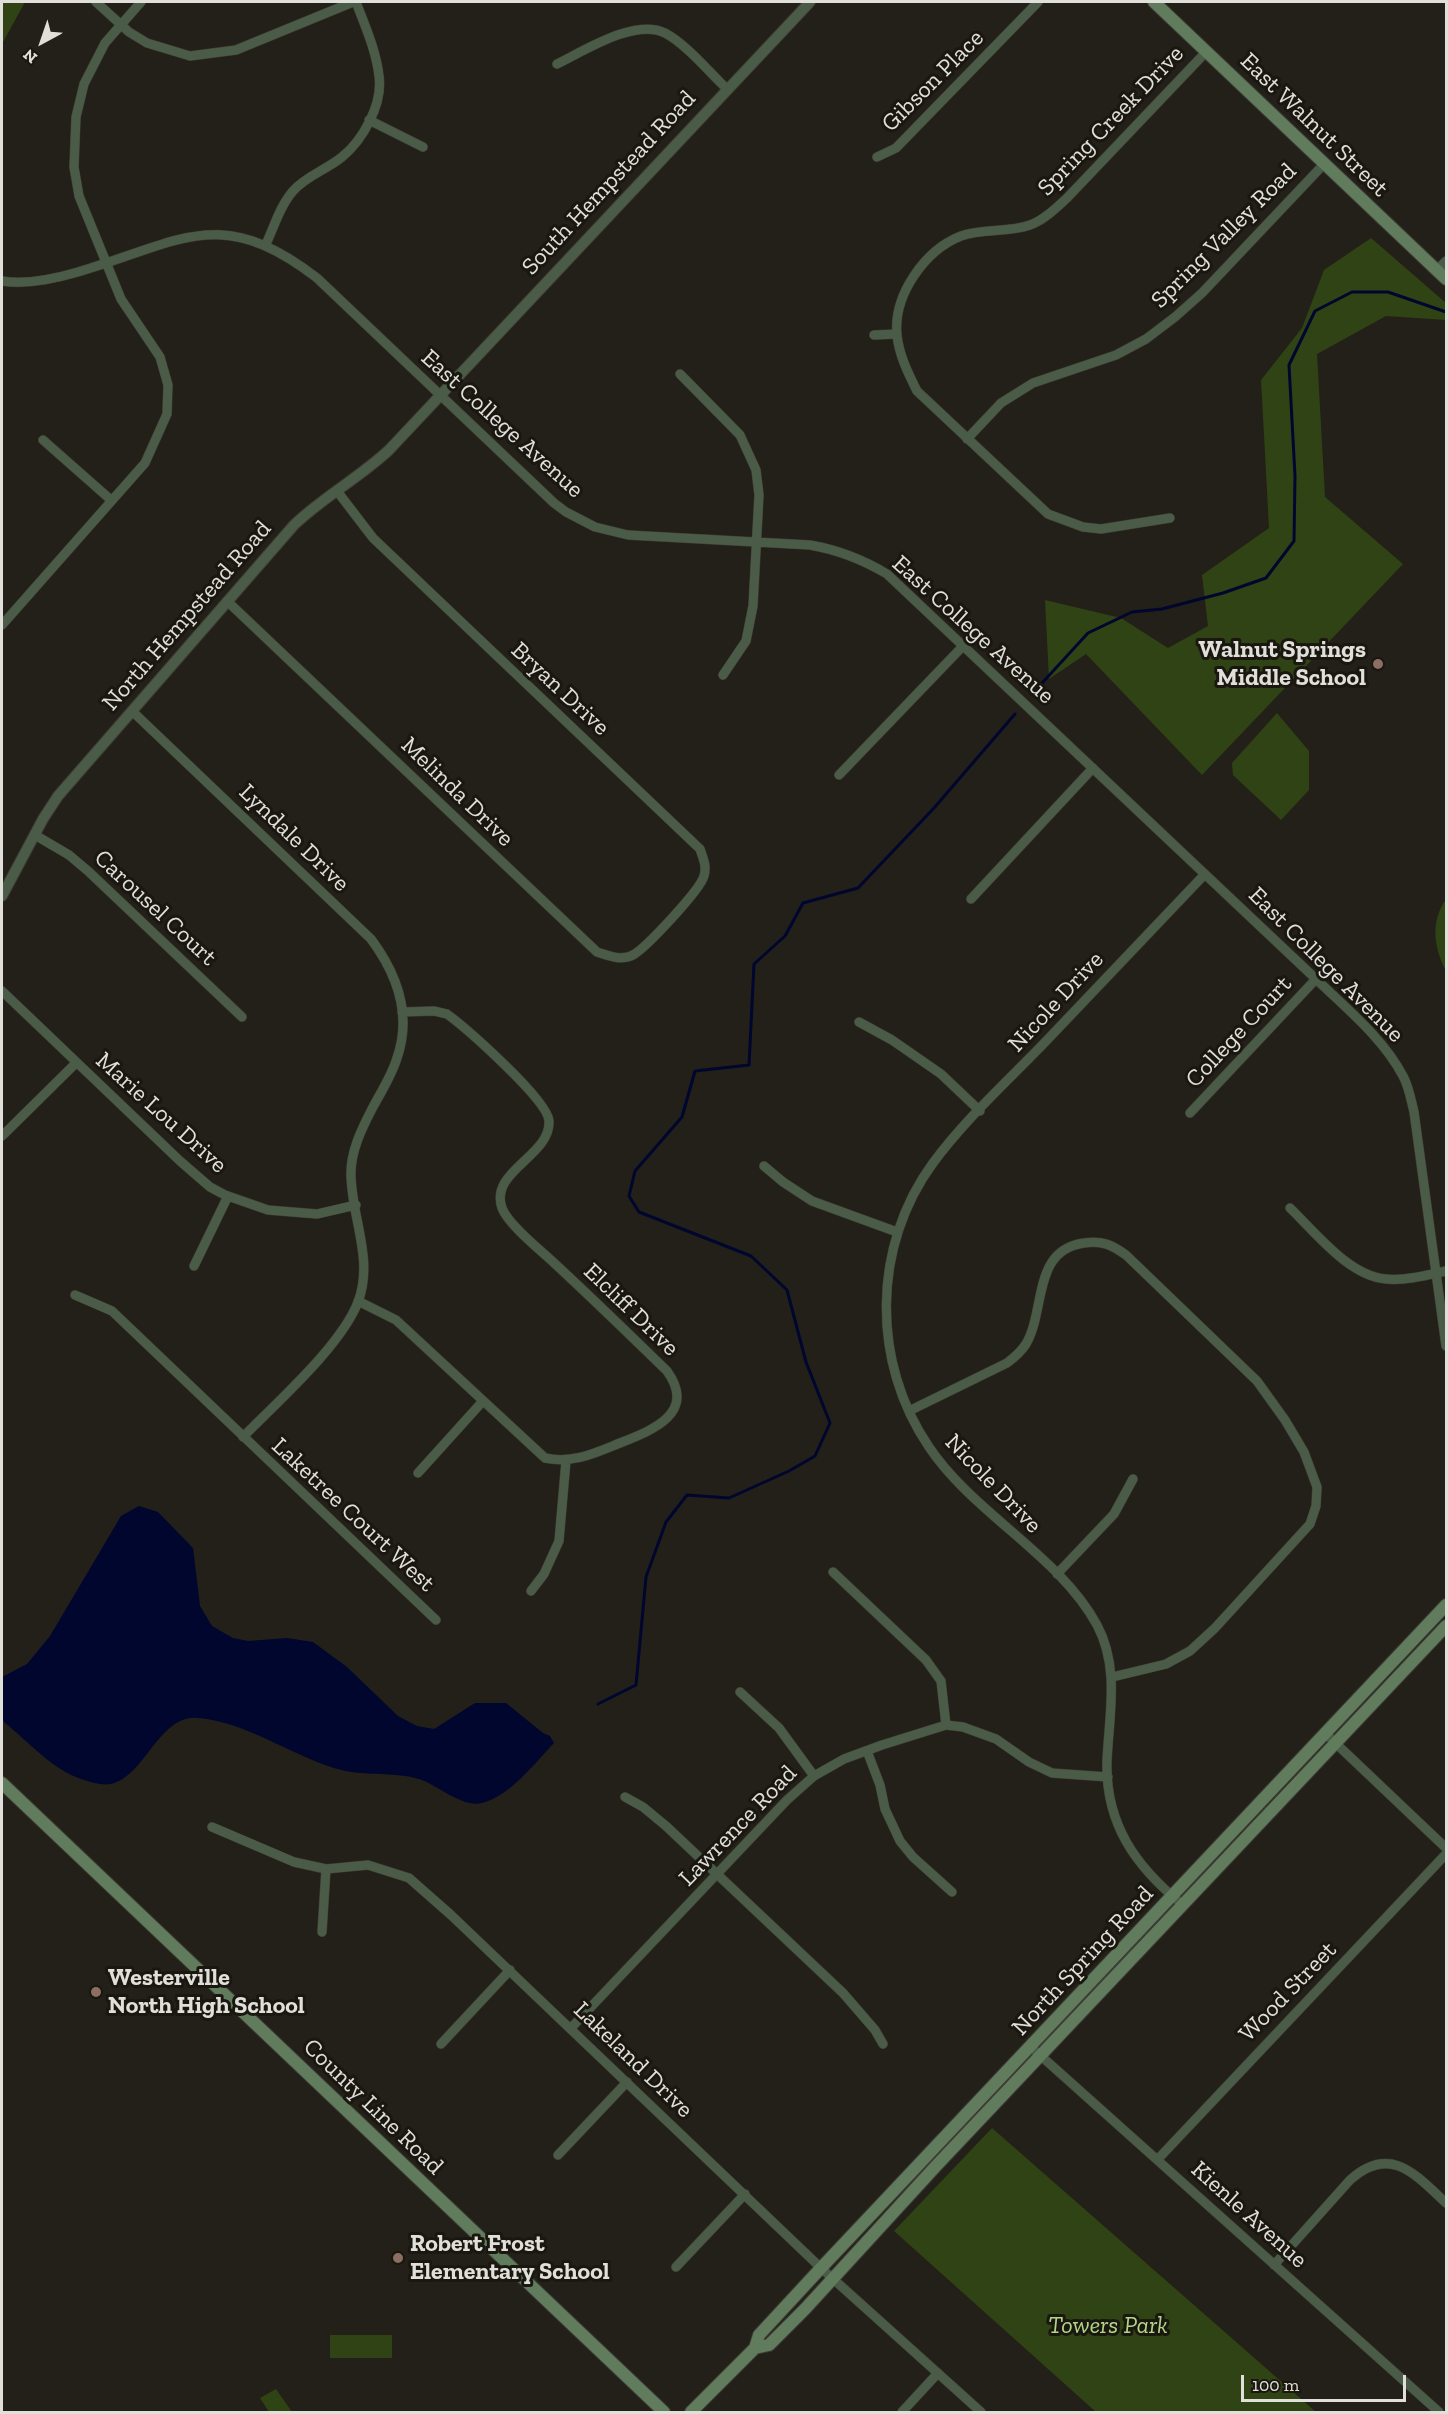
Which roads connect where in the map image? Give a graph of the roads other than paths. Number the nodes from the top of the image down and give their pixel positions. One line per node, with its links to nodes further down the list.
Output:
1 (96, 2): 7 (street)
2 (141, 2): 7 (street)
3 (354, 2): 7 (street); 11 (street)
4 (810, 2): 10 (street, South Hempstead Road)
5 (1038, 2): 13 (street, Gibson Place)
6 (1154, 2): 8 (main road, East Walnut Street)
7 (120, 24): 17 (street)
8 (1206, 52): 14 (main road, East Walnut Street); 21 (street, Spring Creek Drive)
9 (557, 64): 10 (street)
10 (727, 89): 24 (street, South Hempstead Road)
11 (369, 120): 12 (street); 15 (street)
12 (423, 147)
13 (877, 157)
14 (1324, 164): 18 (main road, East Walnut Street); 25 (street, Spring Valley Road)
15 (266, 244): 17 (street, East College Avenue); 24 (street, East College Avenue)
16 (1446, 261): 18 (street)
17 (106, 264): 20 (street, East College Avenue); 28 (street)
18 (1437, 270): 19 (main road, East Walnut Street)
19 (1446, 279)
20 (2, 281)
21 (897, 334): 22 (street); 25 (street, Spring Creek Drive)
22 (874, 335)
23 (680, 374): 30 (street)
24 (440, 394): 27 (street, North Hempstead Road); 30 (street, East College Avenue)
25 (967, 440): 29 (street, Spring Creek Drive)
26 (43, 441): 28 (street)
27 (337, 491): 31 (street, North Hempstead Road); 43 (street, Bryan Drive)
28 (111, 500): 32 (street)
29 (1170, 518)
30 (756, 543): 34 (street, East College Avenue); 35 (street)
31 (227, 601): 36 (street, North Hempstead Road); 43 (street, Melinda Drive)
32 (5, 614): 33 (street)
33 (2, 625)
34 (964, 645): 37 (street, East College Avenue); 38 (street)
35 (723, 675)
36 (132, 711): 39 (street, North Hempstead Road); 46 (street, Lyndale Drive)
37 (1093, 768): 40 (street, East College Avenue); 42 (street)
38 (838, 775)
39 (34, 835): 41 (street, North Hempstead Road); 47 (street, Carousel Court)
40 (1205, 874): 44 (street, East College Avenue); 50 (street, Nicole Drive)
41 (2, 896)
42 (971, 899)
43 (668, 921)
44 (1316, 979): 51 (street, College Court); 59 (street, East College Avenue)
45 (2, 991): 49 (street, Marie Lou Drive)
46 (402, 1012): 55 (street, Lyndale Drive); 66 (street, Elcliff Drive)
47 (242, 1017)
48 (859, 1022): 50 (street)
49 (76, 1063): 52 (street); 54 (street, Marie Lou Drive)
50 (980, 1111): 57 (street, Nicole Drive)
51 (1190, 1113)
52 (2, 1136)
53 (764, 1166): 57 (street)
54 (228, 1196): 55 (street, Marie Lou Drive); 58 (street)
55 (356, 1205): 61 (street, Lyndale Drive)
56 (1290, 1208): 59 (street)
57 (897, 1232): 64 (street, Nicole Drive)
58 (194, 1266)
59 (1442, 1272): 62 (street, East College Avenue)
60 (75, 1295): 65 (street, Laketree Court West)
61 (358, 1301): 63 (street); 65 (street, Lyndale Drive)
62 (1446, 1346)
63 (483, 1401): 66 (street); 67 (street)
64 (909, 1411): 70 (street, Nicole Drive); 75 (street)
65 (243, 1437): 73 (street, Laketree Court West)
66 (566, 1461): 71 (street)
67 (418, 1473)
68 (1133, 1479): 70 (street)
69 (833, 1572): 77 (street)
70 (1057, 1574): 75 (street, Nicole Drive)
71 (531, 1591)
72 (1446, 1605): 78 (main road, North Spring Road)
73 (436, 1620)
74 (1446, 1626): 79 (main road, North Spring Road)
75 (1112, 1677): 82 (street, Nicole Drive)
76 (740, 1692): 81 (street)
77 (946, 1725): 80 (street, Lawrence Road); 82 (street)
78 (1326, 1734): 79 (street); 91 (main road, North Spring Road)
79 (1336, 1743): 86 (street); 92 (main road, North Spring Road)
80 (867, 1751): 81 (street, Lawrence Road); 90 (street)
81 (814, 1776): 89 (street, Lawrence Road)
82 (1108, 1777): 91 (street, Nicole Drive)
83 (2, 1783): 111 (main road, County Line Road)
84 (625, 1797): 89 (street)
85 (212, 1827): 88 (street, Lakeland Drive)
86 (1446, 1848)
87 (1446, 1854): 102 (street, Wood Street)
88 (326, 1869): 93 (street); 94 (street, Lakeland Drive)
89 (717, 1875): 95 (street, Lawrence Road); 97 (street)
90 (952, 1892)
91 (1173, 1897): 92 (street, Nicole Drive); 98 (main road, North Spring Road)
92 (1183, 1905): 99 (main road, North Spring Road)
93 (322, 1932)
94 (510, 1970): 95 (street, Lakeland Drive); 96 (street)
95 (571, 2028): 100 (street, Lakeland Drive)
96 (441, 2044)
97 (883, 2044)
98 (1031, 2047): 99 (street, Kienle Avenue); 107 (main road, North Spring Road)
99 (1041, 2056): 102 (street, Kienle Avenue); 108 (main road, North Spring Road)
100 (627, 2082): 101 (street); 103 (street, Lakeland Drive)
101 (558, 2156)
102 (1158, 2159): 105 (street, Kienle Avenue)
103 (745, 2194): 106 (street); 107 (street, Lakeland Drive)
104 (1446, 2203): 105 (street)
105 (1274, 2265): 115 (street, Kienle Avenue)
106 (676, 2267)
107 (820, 2268): 108 (street, Lakeland Drive); 109 (main road, North Spring Road)
108 (832, 2278): 109 (main road, North Spring Road); 110 (street, Lakeland Drive)
109 (755, 2348): 112 (main road, North Spring Road)
110 (938, 2373): 113 (street); 114 (street, Lakeland Drive)
111 (664, 2412)
112 (691, 2412)
113 (902, 2412)
114 (981, 2412)
115 (1439, 2412)

